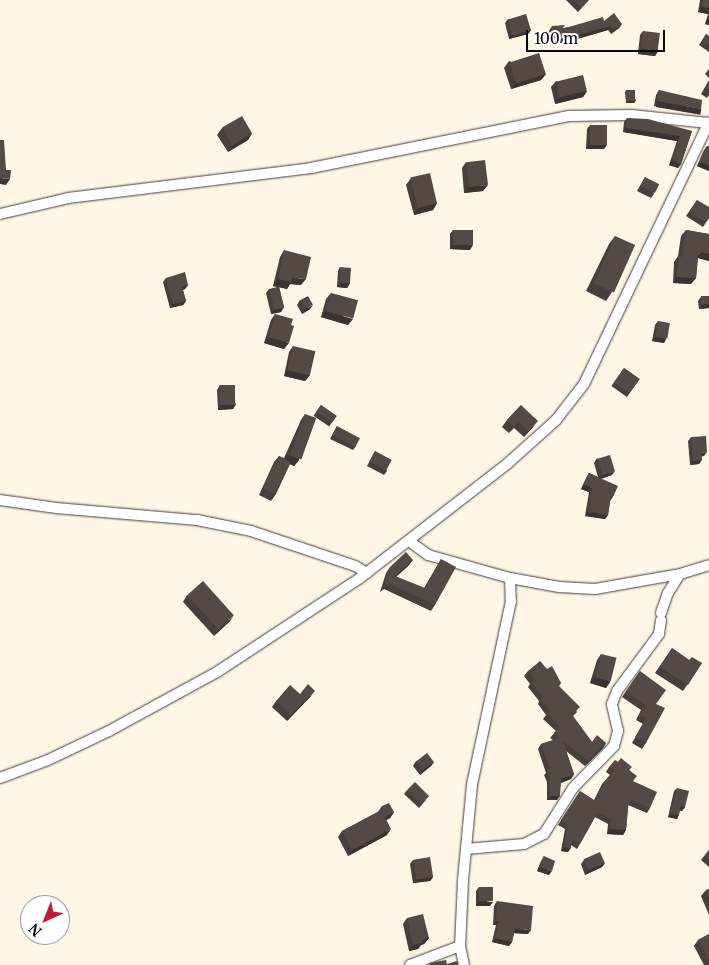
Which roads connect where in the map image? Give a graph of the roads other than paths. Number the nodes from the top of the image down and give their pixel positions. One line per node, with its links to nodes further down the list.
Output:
1 (709, 123): 2 (street); 4 (street)
2 (0, 214)
3 (0, 500): 6 (street)
4 (409, 541): 6 (street); 8 (street)
5 (709, 565): 7 (street)
6 (367, 573): 9 (street)
7 (680, 574): 8 (street); 10 (street)
8 (510, 578): 10 (street)
9 (0, 778)
10 (466, 848): 11 (street)
11 (460, 946): 12 (street); 13 (street)
12 (410, 965)
13 (464, 965)

